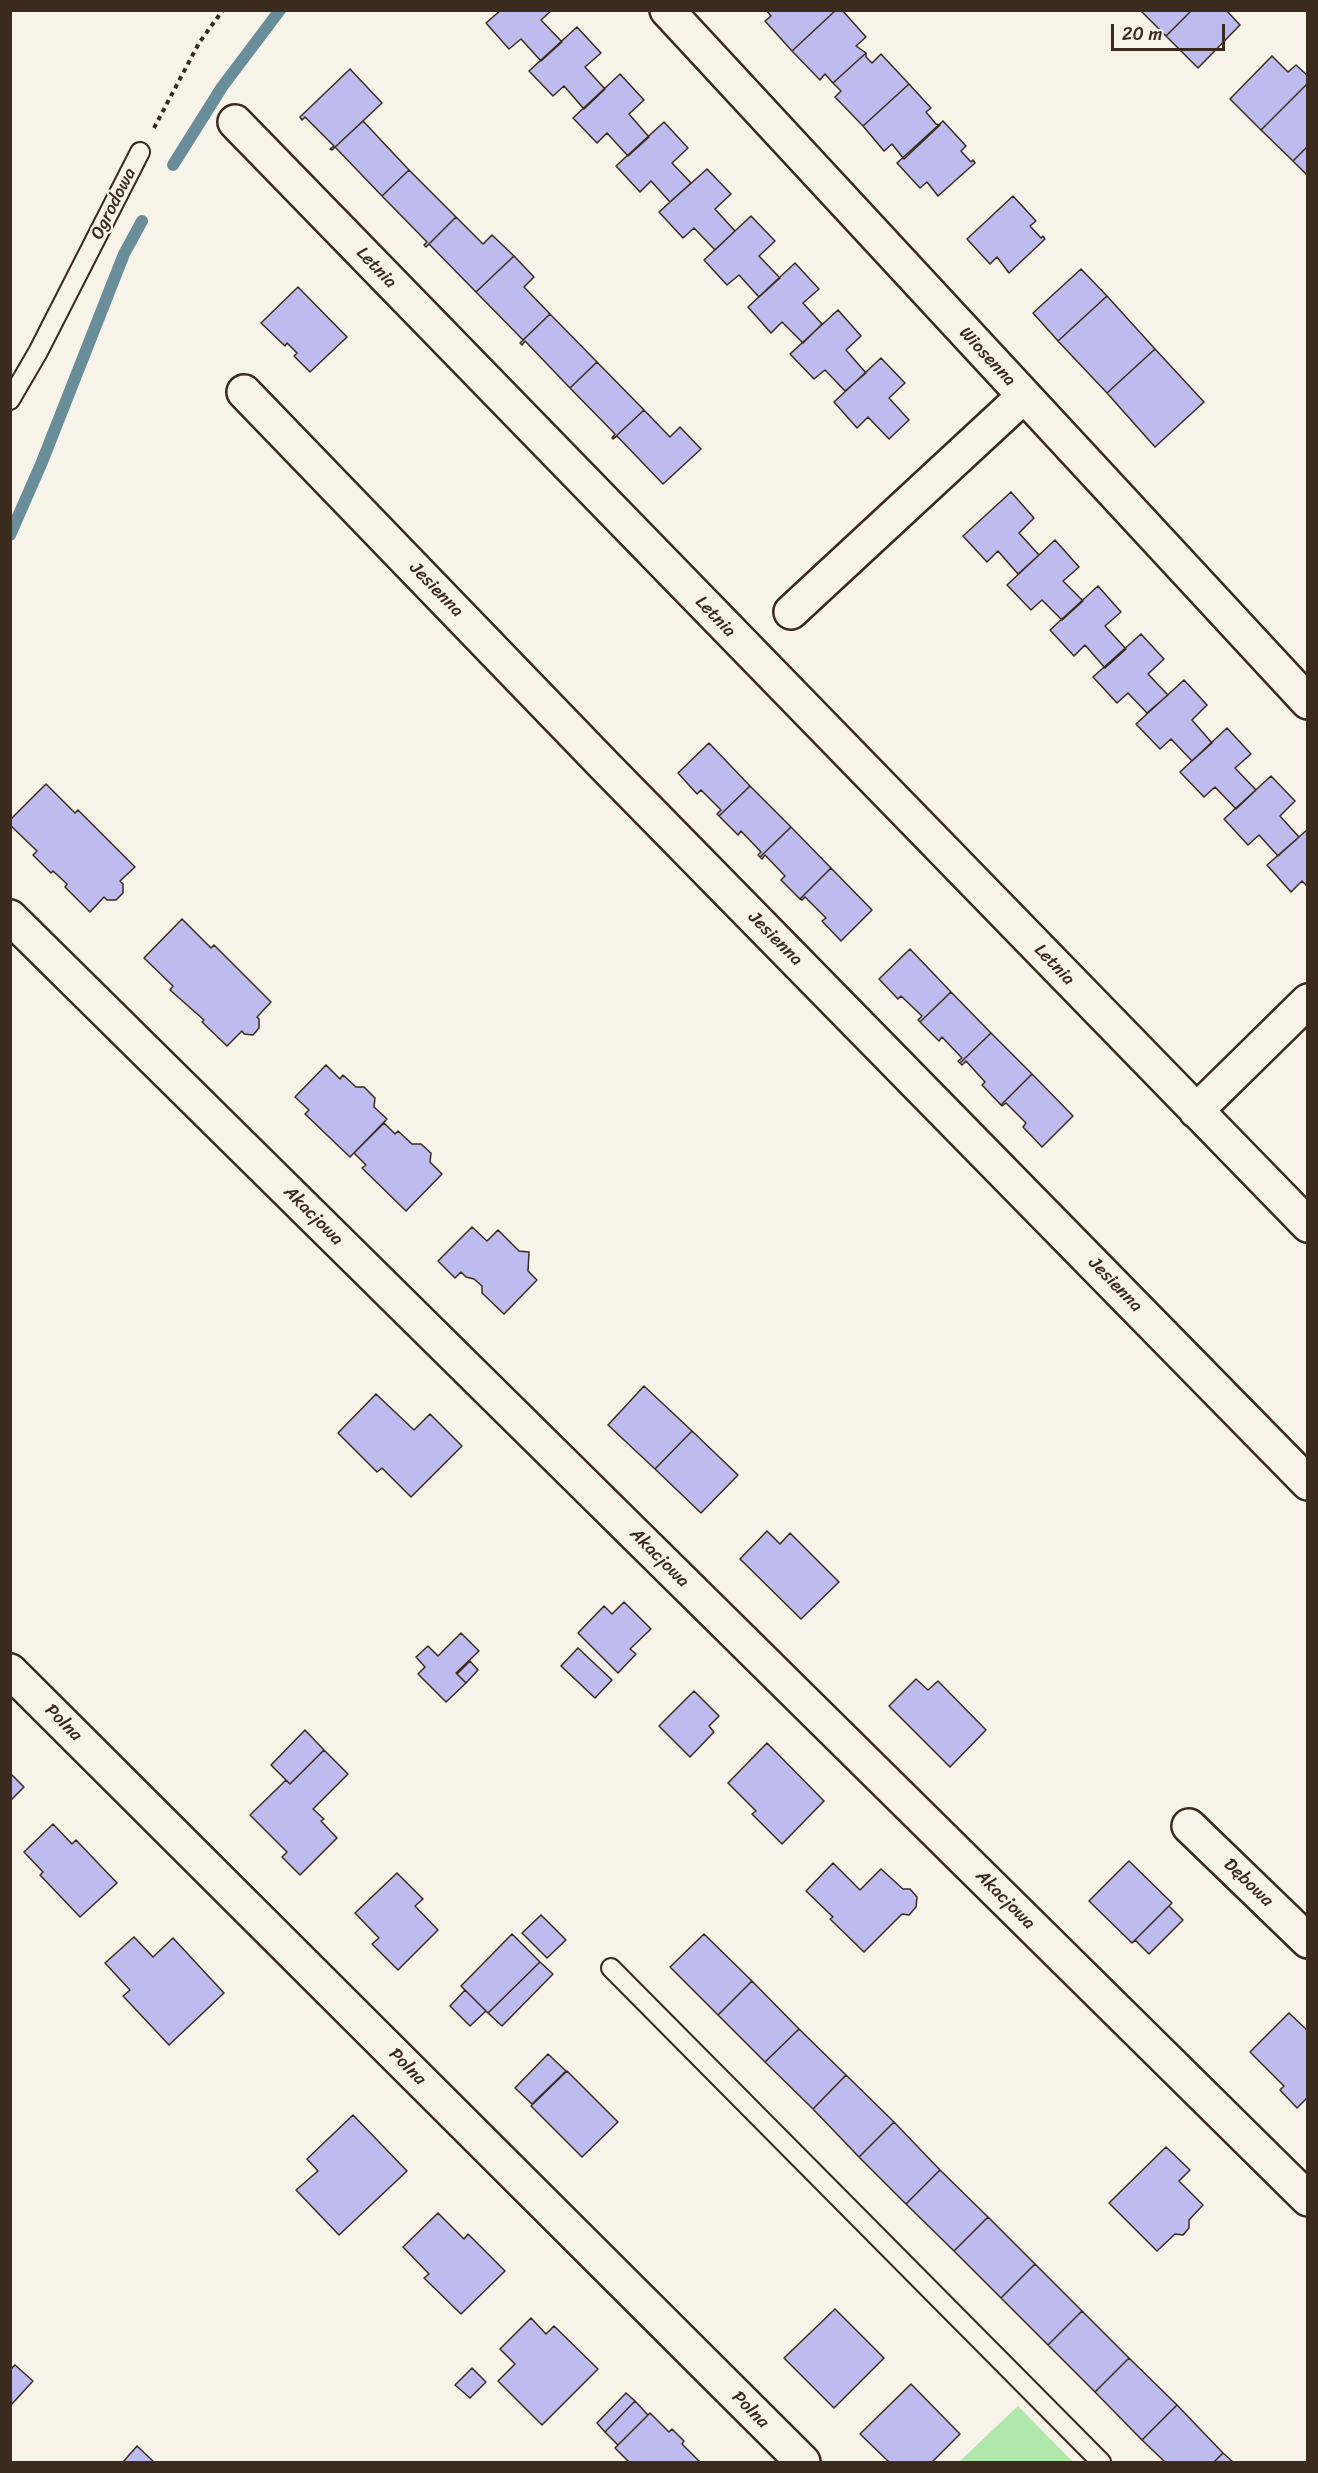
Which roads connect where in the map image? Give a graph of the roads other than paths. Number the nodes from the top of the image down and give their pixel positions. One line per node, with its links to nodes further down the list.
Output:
1 (667, 10): 5 (street, Wiosenna)
2 (235, 122): 11 (street, Letnia)
3 (140, 152): 6 (lane, Ogrodowa)
4 (244, 392): 13 (street, Jesienna)
5 (1024, 396): 7 (street); 8 (street, Wiosenna)
6 (10, 400)
7 (791, 612)
8 (1308, 702)
9 (10, 917): 18 (street, Akacjowa)
10 (1308, 1001): 11 (street)
11 (1196, 1111): 12 (street, Letnia)
12 (1308, 1225)
13 (1308, 1483)
14 (10, 1671): 19 (street, Polna)
15 (1189, 1826): 16 (street, Dębowa)
16 (1308, 1941)
17 (611, 1968): 20 (lane)
18 (1308, 2199)
19 (802, 2463)
20 (1101, 2463)

